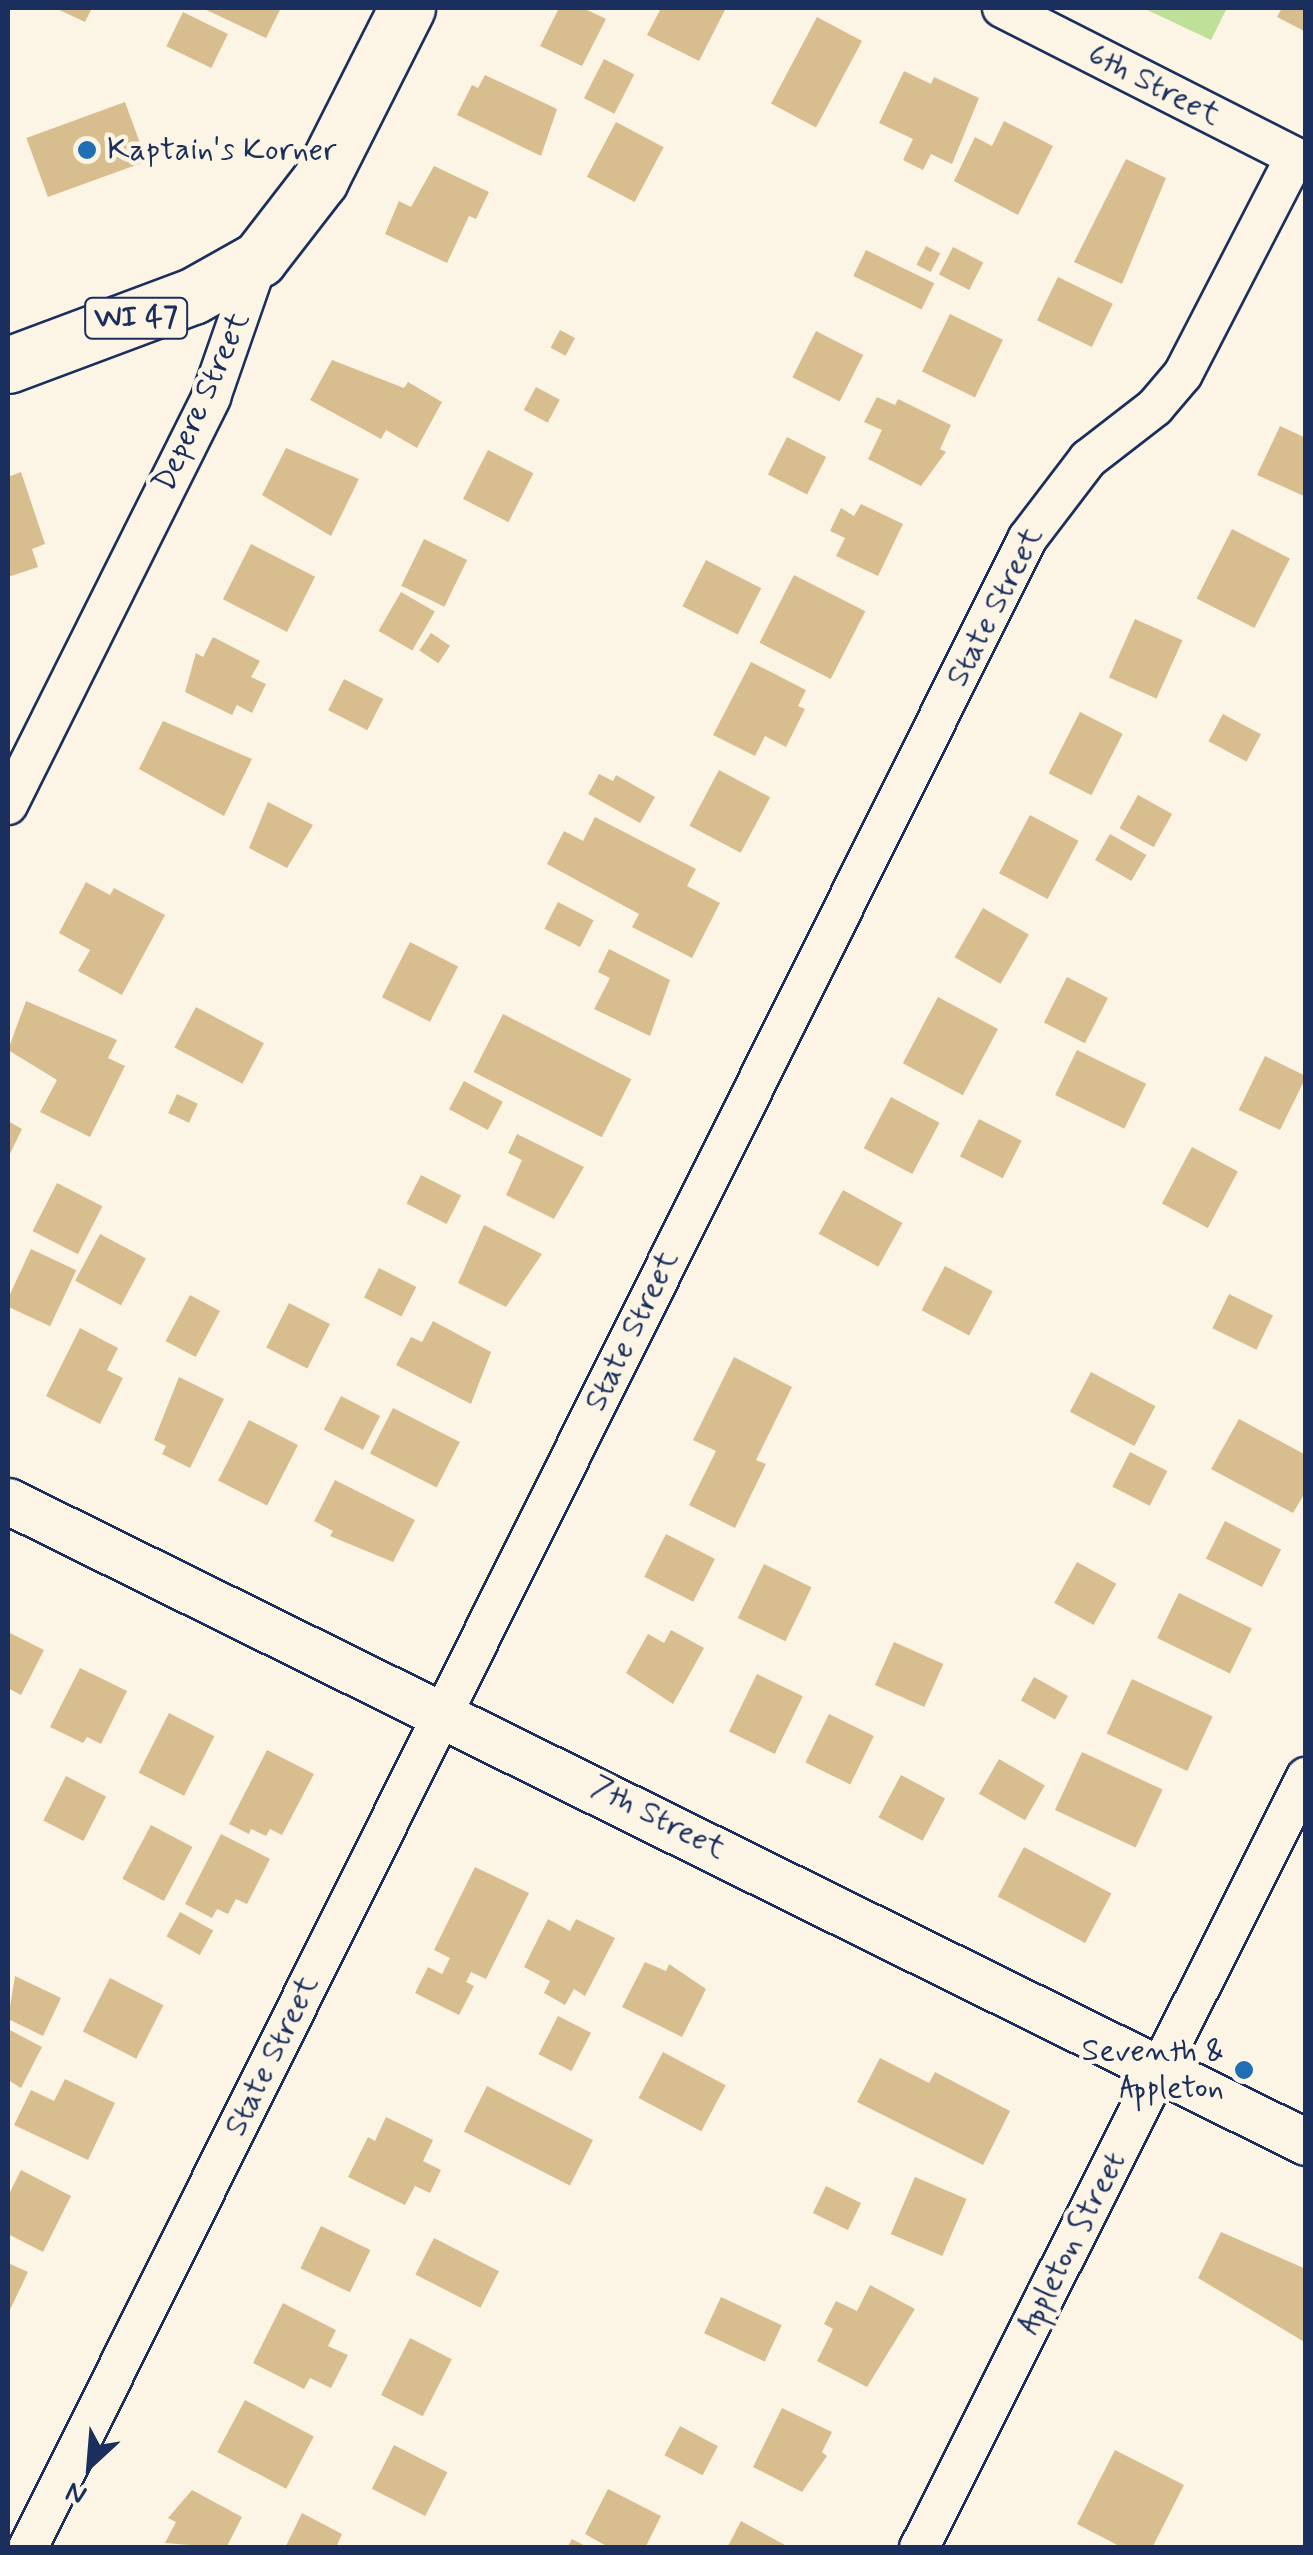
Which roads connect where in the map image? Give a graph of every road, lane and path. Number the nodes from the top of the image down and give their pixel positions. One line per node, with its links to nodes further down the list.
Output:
1 (406, 8): 4 (main road, Depere Street / WI 47)
2 (1002, 8): 3 (street, 6th Street)
3 (1300, 160): 8 (street, State Street)
4 (259, 260): 5 (main road, WI 47); 6 (street, Depere Street)
5 (8, 365)
6 (8, 805)
7 (8, 1501): 8 (street, 7th Street)
8 (443, 1711): 10 (street, 7th Street); 12 (street, State Street)
9 (1306, 1777): 10 (street, Appleton Street)
10 (1159, 2069): 11 (street, 7th Street); 13 (street, Appleton Street)
11 (1306, 2142)
12 (28, 2548)
13 (920, 2548)

